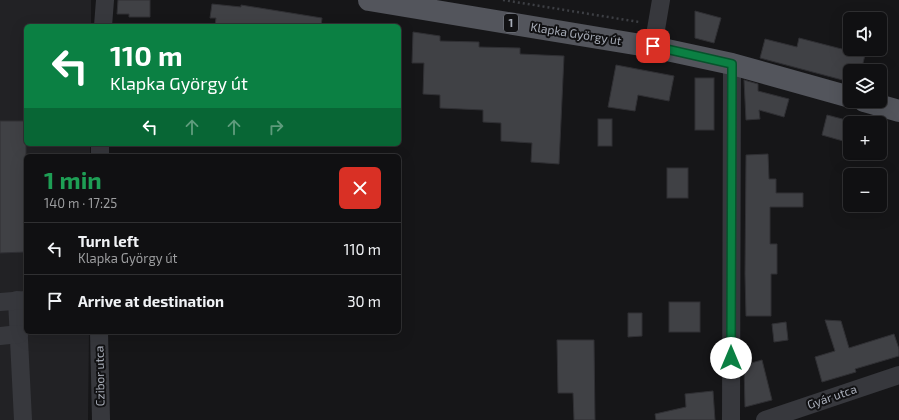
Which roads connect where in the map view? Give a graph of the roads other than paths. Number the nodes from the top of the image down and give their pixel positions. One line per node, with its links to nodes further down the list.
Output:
1 (104, 0): 4 (street)
2 (369, 0): 5 (main road, Klapka György út / 1)
3 (661, 0): 5 (street)
4 (103, 24)
5 (653, 46): 6 (main road, Klapka György út / 1)
6 (732, 64): 7 (main road, Klapka György út / 1); 17 (street)
7 (843, 95)
8 (887, 108): 9 (main road)
9 (899, 111)
10 (14, 301): 11 (street)
11 (19, 334): 13 (street); 15 (street)
12 (99, 334): 16 (street, Czibor utca)
13 (0, 336)
14 (899, 375): 18 (street, Gyár utca)
15 (23, 420)
16 (100, 420)
17 (731, 420)
18 (765, 420)

